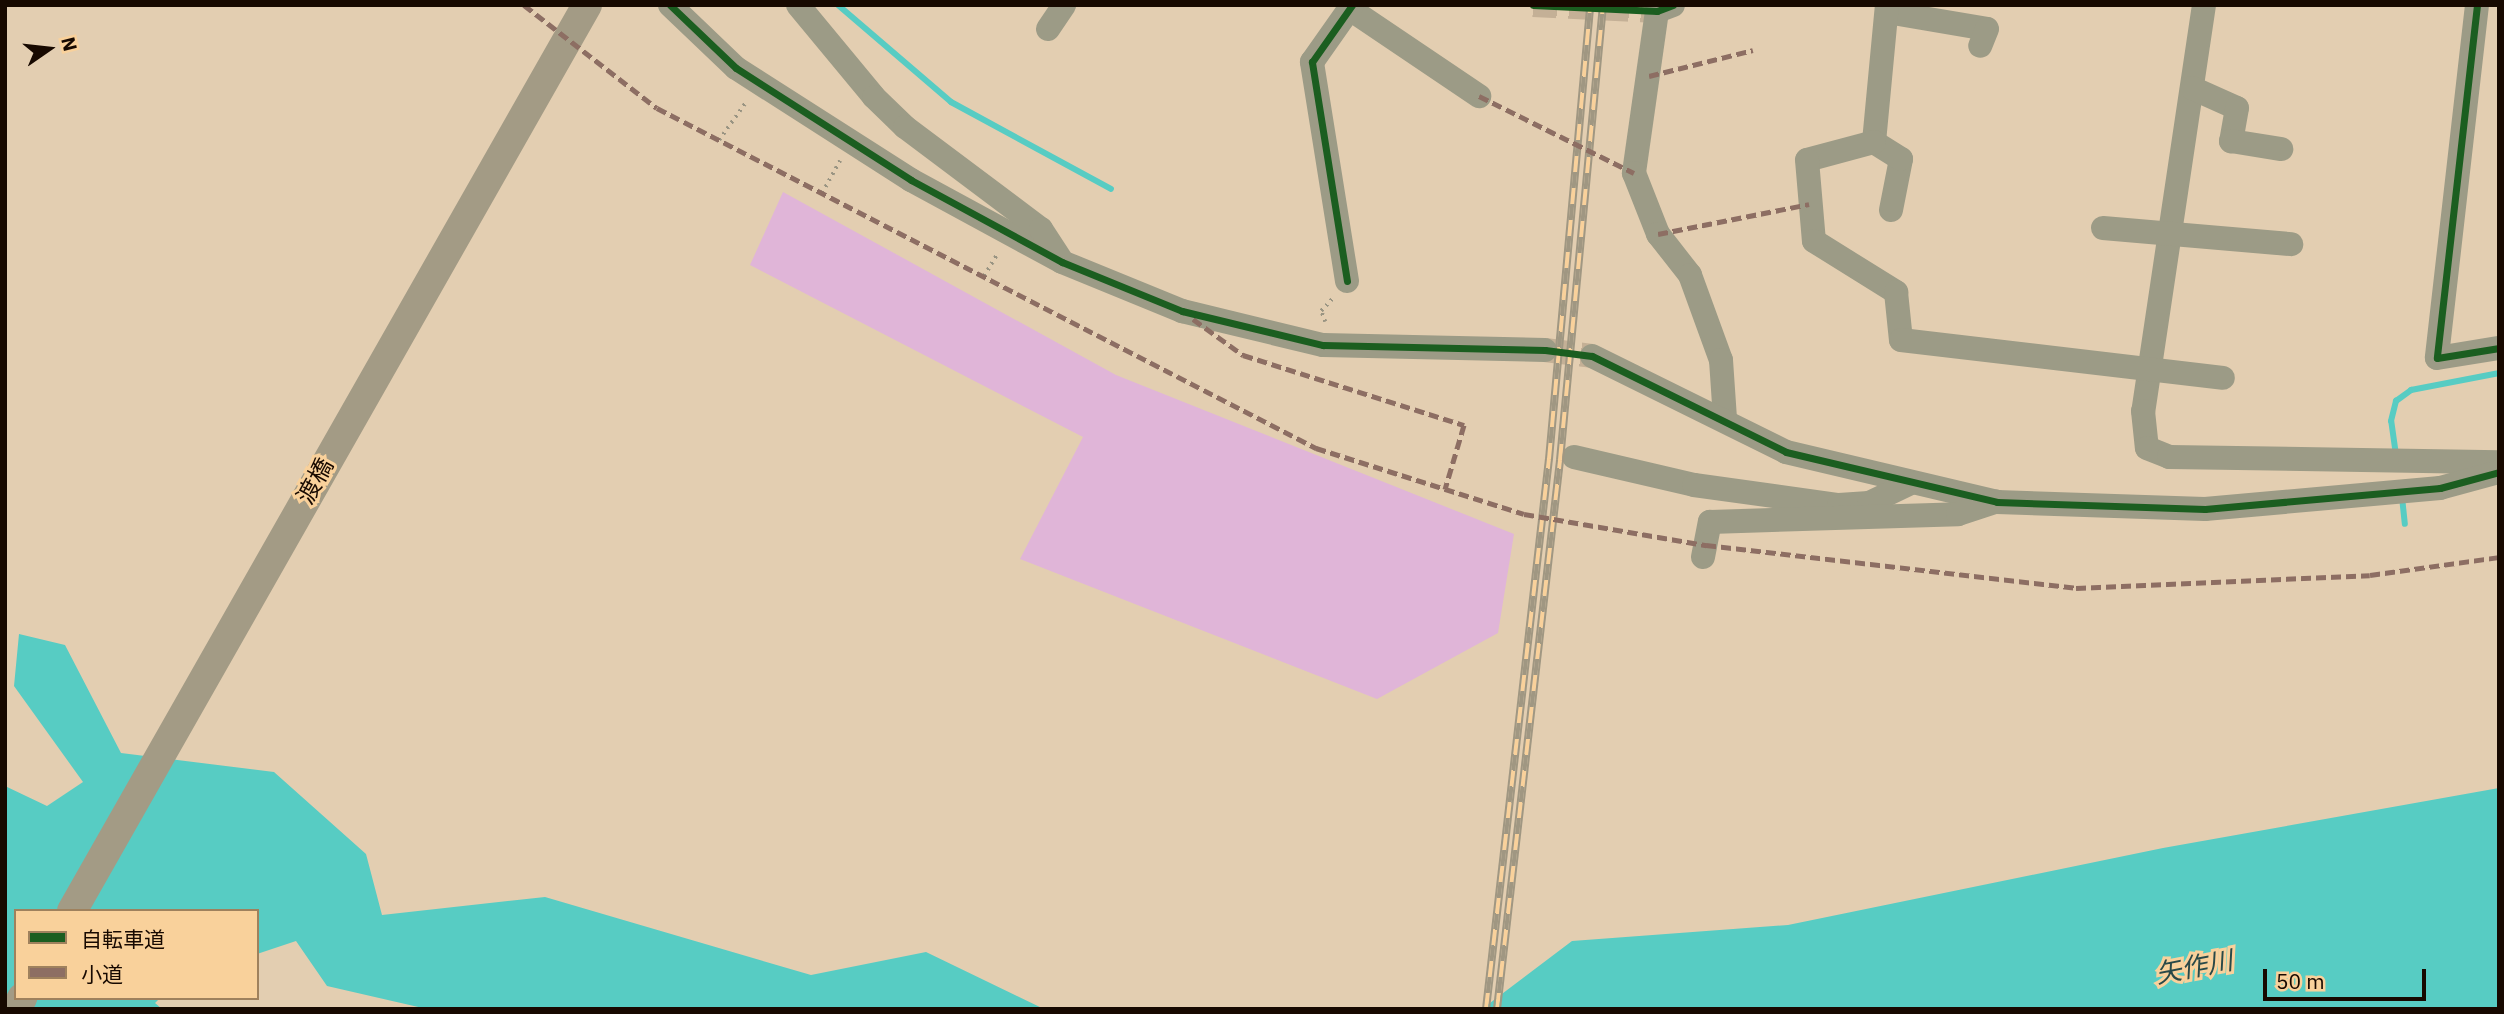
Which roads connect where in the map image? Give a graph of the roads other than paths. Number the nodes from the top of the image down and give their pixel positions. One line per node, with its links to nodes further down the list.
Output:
1 (670, 5): 20 (street)
2 (798, 5): 20 (street)
3 (1064, 5): 10 (street)
4 (2204, 5): 12 (street)
5 (2477, 5): 22 (street)
6 (1351, 7): 13 (street); 21 (street)
7 (586, 8): 34 (main road, 渡橋)
8 (1665, 8): 27 (street)
9 (1887, 8): 11 (street); 14 (street)
10 (1048, 29)
11 (1980, 46)
12 (2192, 88): 15 (street); 18 (street)
13 (1479, 96)
14 (1874, 142): 16 (street); 25 (street)
15 (2281, 149)
16 (1891, 210)
17 (2103, 228): 18 (street)
18 (2169, 236): 19 (street); 25 (street)
19 (2291, 244)
20 (1062, 262): 23 (street)
21 (1347, 282)
22 (2499, 348)
23 (1545, 350)
24 (1592, 356): 27 (street)
25 (2150, 368): 26 (street); 29 (street)
26 (2223, 379)
27 (1725, 418): 31 (street)
28 (1574, 457): 31 (street)
29 (2499, 462)
30 (2499, 472): 32 (street)
31 (1912, 483): 32 (street)
32 (1997, 502): 33 (street)
33 (1703, 557)
34 (73, 909)

